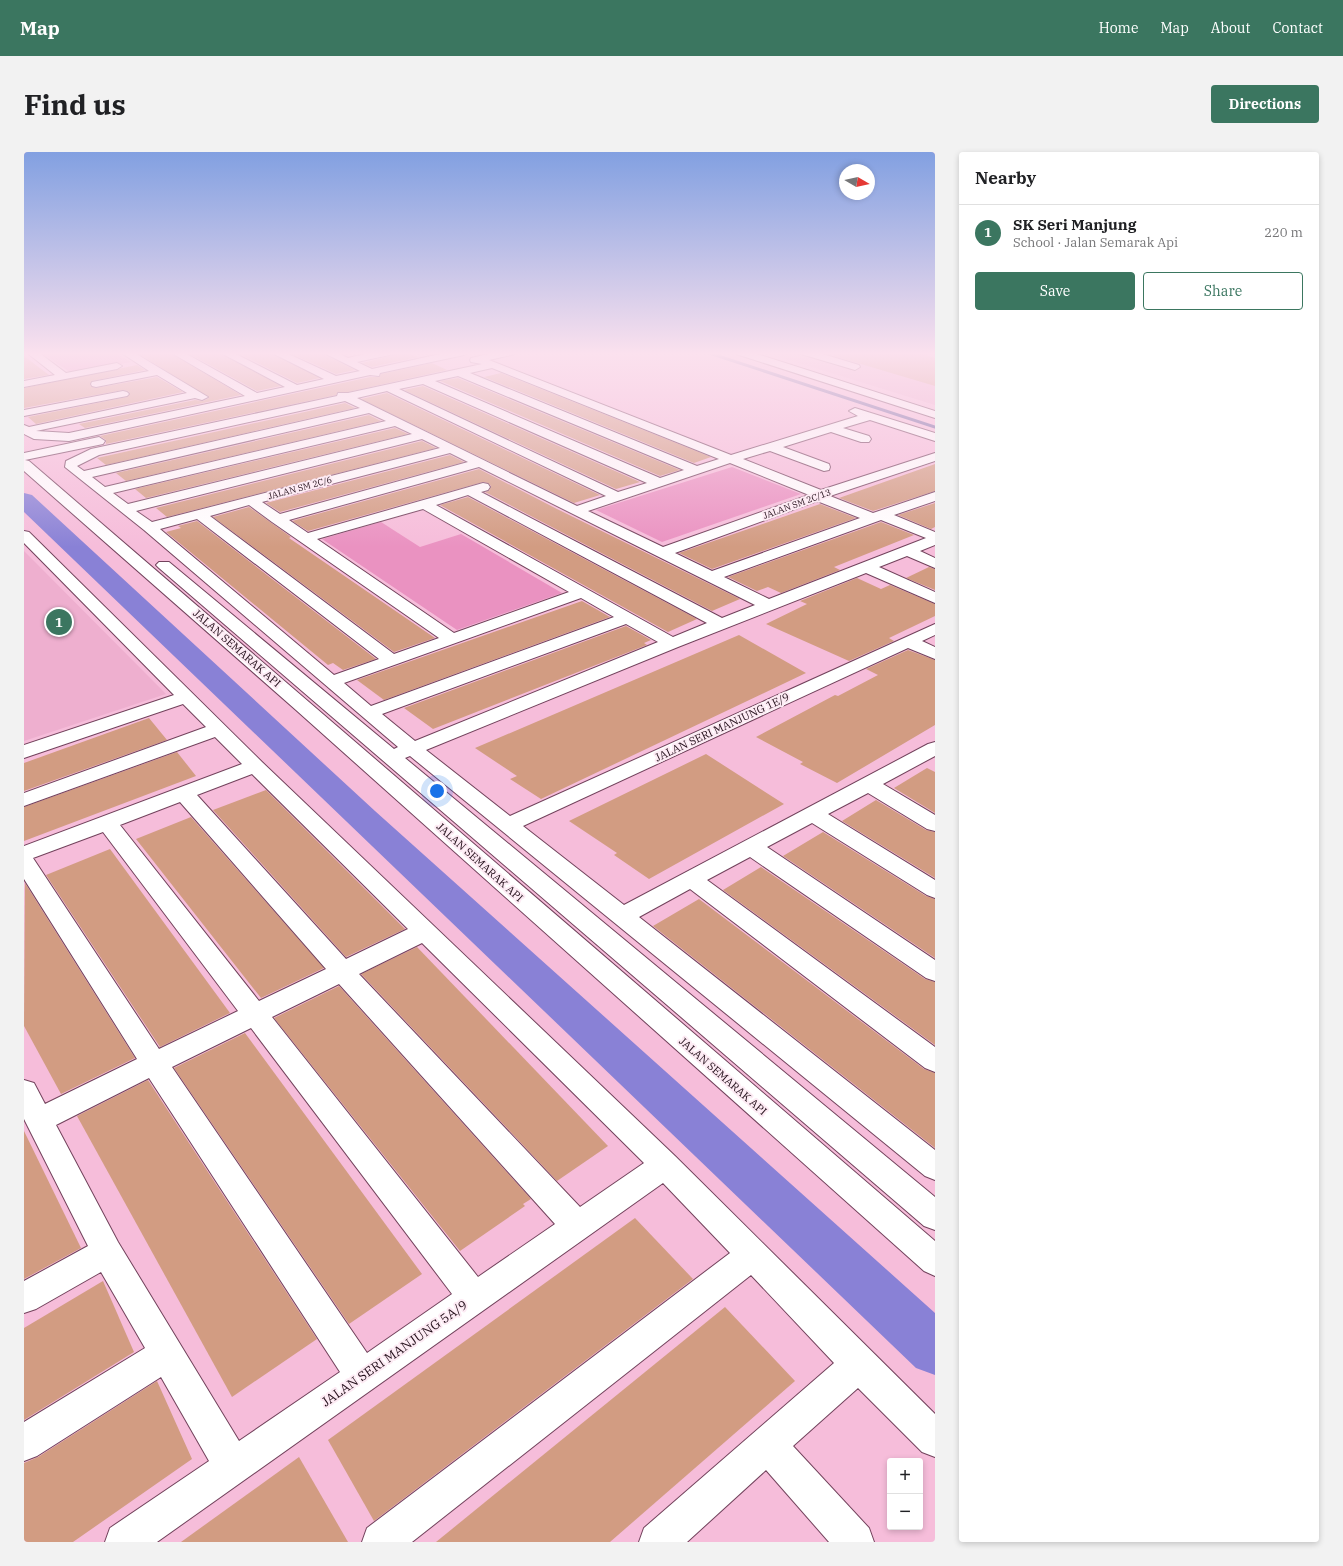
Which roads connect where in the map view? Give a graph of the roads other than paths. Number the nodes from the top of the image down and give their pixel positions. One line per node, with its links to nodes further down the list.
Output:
1 (84, 417): 17 (street)
2 (161, 417): 17 (street)
3 (208, 417): 22 (street)
4 (259, 417): 31 (street)
5 (337, 417): 31 (street)
6 (387, 417): 14 (street)
7 (452, 417): 19 (street)
8 (507, 417): 15 (street)
9 (563, 417): 15 (street, JALAN SM 2C/6)
10 (568, 417): 30 (street)
11 (625, 417): 27 (street)
12 (866, 417): 16 (street)
13 (872, 417): 20 (street)
14 (397, 422): 18 (street); 34 (street)
15 (528, 426): 19 (street, JALAN SM 2C/6); 33 (street)
16 (832, 428): 21 (street); 23 (street)
17 (24, 429)
18 (423, 435): 24 (street); 41 (street)
19 (489, 436): 24 (street, JALAN SM 2C/6); 38 (street)
20 (935, 437)
21 (865, 439)
22 (92, 442): 26 (street); 26 (street)
23 (772, 447): 27 (street); 29 (street)
24 (450, 448): 28 (street); 39 (street, JALAN SM 2C/6)
25 (935, 457): 36 (street, JALAN SM 2C/13)
26 (29, 459): 72 (street, JALAN SEMARAK API); 74 (street, JALAN SEMARAK API)
27 (731, 459): 30 (street); 36 (street)
28 (480, 463): 32 (street); 45 (street)
29 (824, 467)
30 (697, 471): 33 (street)
31 (82, 475): 34 (street)
32 (512, 479): 35 (street); 42 (street)
33 (659, 483): 38 (street)
34 (103, 491): 41 (street)
35 (470, 491): 40 (street); 60 (street)
36 (819, 496): 44 (street); 52 (street, JALAN SM 2C/13)
37 (935, 496): 44 (street)
38 (618, 497): 42 (street)
39 (252, 501): 43 (street, JALAN SM 2C/6); 45 (street)
40 (425, 504): 49 (street); 56 (street)
41 (126, 509): 46 (street)
42 (575, 510): 52 (street)
43 (199, 514): 46 (street, JALAN SM 2C/6); 66 (street)
44 (876, 517): 48 (street); 55 (street)
45 (277, 519): 49 (street)
46 (148, 527): 67 (street)
47 (24, 535): 68 (street)
48 (935, 537)
49 (305, 538): 62 (street)
50 (935, 540): 51 (street)
51 (906, 551): 53 (street); 54 (street)
52 (660, 553): 55 (street)
53 (935, 563)
54 (866, 567): 57 (street); 58 (street)
55 (710, 577): 58 (street)
56 (581, 593): 59 (street); 62 (street)
57 (935, 598)
58 (768, 605): 60 (street)
59 (626, 618): 64 (street); 69 (street)
60 (721, 624): 64 (street)
61 (935, 629): 63 (street, JALAN SERI MANJUNG 1E/9)
62 (452, 639): 66 (street)
63 (908, 641): 65 (street); 82 (street, JALAN SERI MANJUNG 1E/9)
64 (672, 643): 72 (street)
65 (935, 654)
66 (392, 660): 67 (street)
67 (331, 682): 69 (street)
68 (187, 697): 70 (street); 71 (street)
69 (368, 712): 72 (street)
70 (219, 729): 75 (street); 78 (street)
71 (24, 752)
72 (403, 753): 74 (street); 82 (street); 99 (street, JALAN SEMARAK API)
73 (930, 756): 76 (street)
74 (370, 765): 103 (street, JALAN SEMARAK API)
75 (255, 766): 77 (street); 89 (street)
76 (868, 784): 79 (street); 81 (street)
77 (184, 793): 80 (street); 90 (street)
78 (24, 800)
79 (813, 814): 83 (street); 87 (street)
80 (107, 823): 84 (street); 92 (street)
81 (935, 824)
82 (508, 825): 88 (street)
83 (751, 847): 86 (street); 91 (street)
84 (24, 854)
85 (24, 861): 94 (street)
86 (691, 879): 88 (street); 93 (street)
87 (935, 890)
88 (622, 916): 98 (street)
89 (425, 931): 90 (street); 97 (street)
90 (342, 971): 92 (street); 100 (street)
91 (935, 972)
92 (254, 1014): 94 (street); 105 (street)
93 (935, 1061)
94 (154, 1063): 96 (street); 108 (street)
95 (24, 1091): 96 (street)
96 (39, 1120): 101 (street)
97 (665, 1165): 100 (street, JALAN SERI MANJUNG 5A/9); 102 (street)
98 (935, 1167)
99 (935, 1216)
100 (577, 1226): 105 (street, JALAN SERI MANJUNG 5A/9)
101 (107, 1252): 104 (street); 106 (street)
102 (753, 1255): 107 (street); 114 (street)
103 (935, 1261)
104 (24, 1298)
105 (474, 1298): 108 (street, JALAN SERI MANJUNG 5A/9)
106 (167, 1354): 110 (street); 112 (street)
107 (859, 1364): 109 (street); 111 (street)
108 (362, 1375): 112 (street, JALAN SERI MANJUNG 5A/9)
109 (935, 1439)
110 (24, 1443)
111 (768, 1445): 115 (street); 116 (street)
112 (233, 1466): 113 (street, JALAN SERI MANJUNG 5A/9)
113 (124, 1542)
114 (382, 1542)
115 (658, 1542)
116 (855, 1542)

